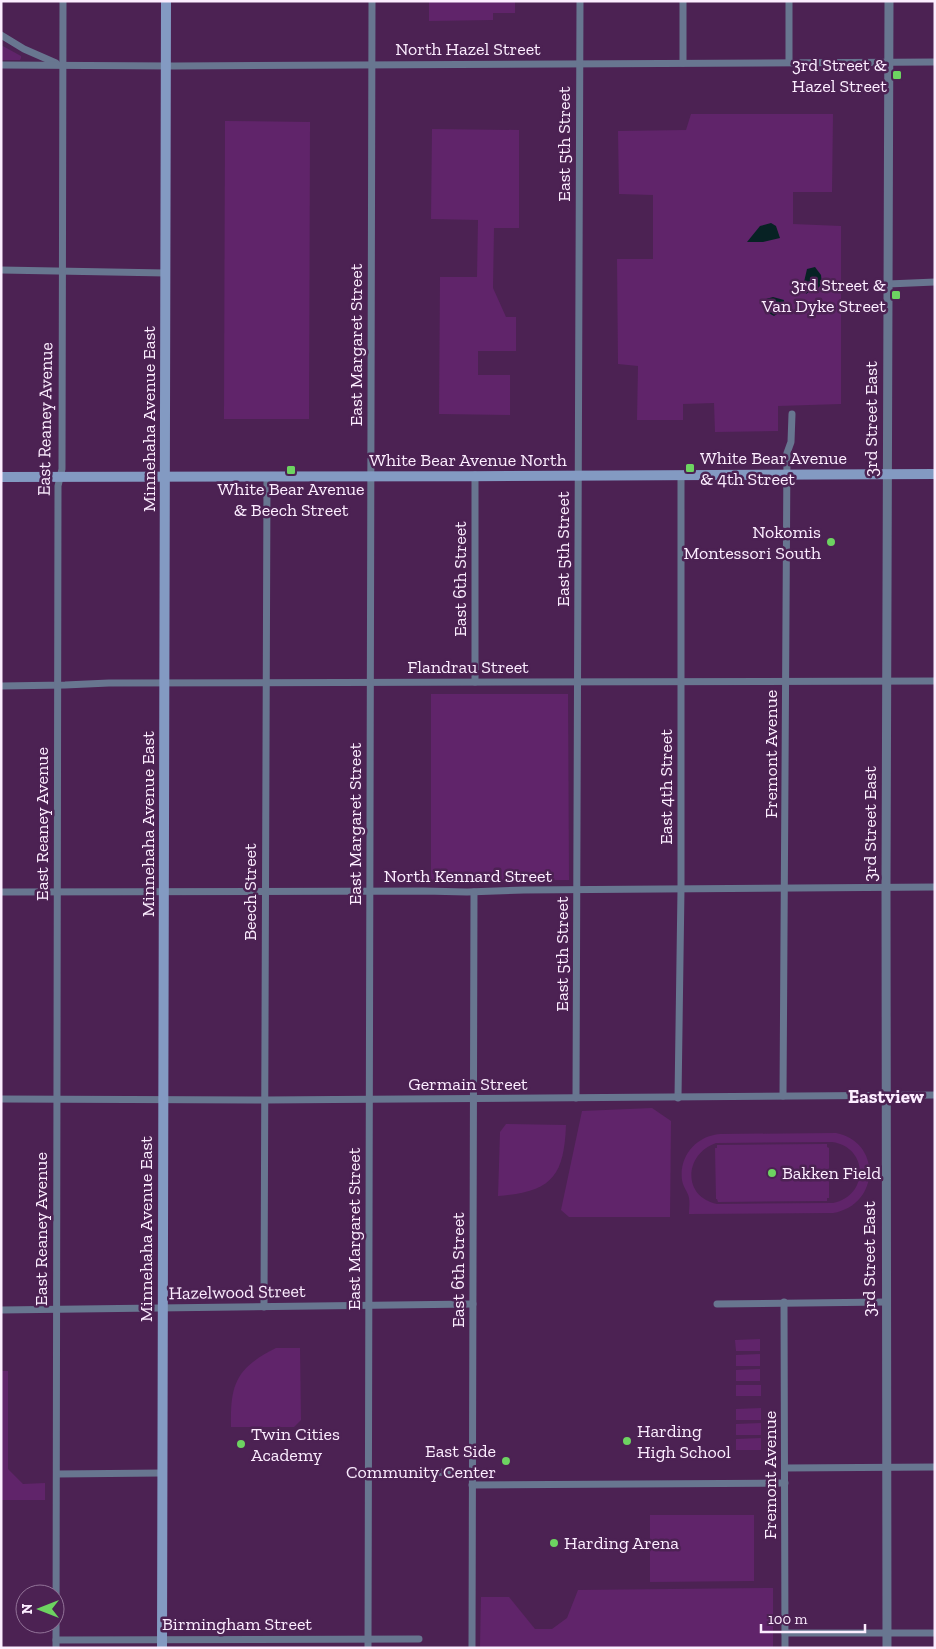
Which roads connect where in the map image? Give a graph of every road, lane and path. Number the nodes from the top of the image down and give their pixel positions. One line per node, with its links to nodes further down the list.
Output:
1 (63, 1): 15 (street, East Reaney Avenue)
2 (166, 1): 17 (main road, Minnehaha Avenue East)
3 (372, 1): 16 (street, East Margaret Street)
4 (580, 1): 12 (street, East 5th Street)
5 (683, 1): 13 (street)
6 (789, 1): 9 (street)
7 (889, 1): 10 (street, 3rd Street East)
8 (1, 35): 15 (street)
9 (788, 62): 10 (street, North Hazel Street); 13 (street, North Hazel Street)
10 (889, 62): 11 (street, North Hazel Street); 22 (street, 3rd Street East)
11 (935, 62)
12 (579, 63): 13 (street, North Hazel Street); 16 (street, North Hazel Street); 28 (street, East 5th Street)
13 (683, 63)
14 (1, 65): 15 (street, North Hazel Street)
15 (63, 65): 17 (street, North Hazel Street); 19 (street, East Reaney Avenue)
16 (372, 65): 17 (street, North Hazel Street); 33 (street, East Margaret Street)
17 (166, 66): 20 (main road, Minnehaha Avenue East)
18 (1, 270): 19 (street)
19 (63, 271): 20 (street); 31 (street, East Reaney Avenue)
20 (166, 273): 32 (main road, Minnehaha Avenue East)
21 (935, 282): 22 (street)
22 (888, 284): 24 (street, 3rd Street East)
23 (792, 414): 26 (street, Fremont Avenue)
24 (887, 474): 25 (main road, White Bear Avenue North); 26 (main road, White Bear Avenue North); 36 (street, 3rd Street East)
25 (935, 474)
26 (787, 475): 29 (main road, White Bear Avenue North); 35 (street, Fremont Avenue)
27 (475, 476): 28 (main road, White Bear Avenue North); 33 (main road, White Bear Avenue North); 39 (street, East 6th Street)
28 (578, 476): 29 (main road, White Bear Avenue North); 40 (street, East 5th Street)
29 (681, 476): 41 (street, East 4th Street)
30 (1, 477): 31 (main road, White Bear Avenue North)
31 (60, 477): 32 (main road, White Bear Avenue North); 44 (street, East Reaney Avenue)
32 (165, 477): 34 (main road, White Bear Avenue North); 42 (main road, Minnehaha Avenue East)
33 (370, 477): 34 (main road, White Bear Avenue North); 38 (street, East Margaret Street)
34 (267, 478): 43 (street, Beech Street)
35 (786, 681): 36 (street, Flandrau Street); 41 (street, Flandrau Street); 47 (street, Fremont Avenue)
36 (888, 681): 37 (street, Flandrau Street); 48 (street, 3rd Street East)
37 (935, 681)
38 (371, 682): 39 (street, Flandrau Street); 43 (street, Flandrau Street); 51 (street, East Margaret Street)
39 (475, 682): 40 (street, Flandrau Street)
40 (577, 682): 41 (street, Flandrau Street); 50 (street, East 5th Street)
41 (681, 682): 49 (street, East 4th Street)
42 (164, 683): 43 (street, Flandrau Street); 44 (street, Flandrau Street); 53 (main road, Minnehaha Avenue East)
43 (266, 683): 54 (street, Beech Street)
44 (58, 685): 45 (street, Flandrau Street); 56 (street, East Reaney Avenue)
45 (1, 686)
46 (935, 887): 48 (street, North Kennard Street)
47 (785, 888): 48 (street, North Kennard Street); 49 (street, North Kennard Street); 58 (street, Fremont Avenue)
48 (886, 888): 59 (street, 3rd Street East)
49 (681, 889): 50 (street, North Kennard Street); 62 (street, East 4th Street)
50 (577, 890): 55 (street, North Kennard Street); 61 (street, East 5th Street)
51 (369, 891): 54 (street, North Kennard Street); 55 (street, North Kennard Street); 64 (street, East Margaret Street)
52 (1, 892): 56 (street, North Kennard Street)
53 (164, 892): 54 (street, North Kennard Street); 56 (street, North Kennard Street); 66 (main road, Minnehaha Avenue East)
54 (265, 892): 67 (street, Beech Street)
55 (474, 892): 60 (street, East 6th Street)
56 (57, 893): 65 (street, East Reaney Avenue)
57 (935, 1095): 59 (street, Germain Street)
58 (783, 1096): 59 (street, Germain Street); 62 (street, Germain Street)
59 (886, 1096): 69 (street, 3rd Street East)
60 (474, 1098): 61 (street, Germain Street); 64 (street, Germain Street); 70 (street, East 6th Street)
61 (576, 1098): 62 (street, Germain Street)
62 (678, 1098)
63 (1, 1099): 65 (street, Germain Street)
64 (369, 1099): 67 (street, Germain Street); 72 (street, East Margaret Street)
65 (57, 1100): 66 (street, Germain Street); 76 (street, East Reaney Avenue)
66 (162, 1100): 67 (street, Germain Street); 74 (main road, Minnehaha Avenue East)
67 (265, 1100): 73 (street, Beech Street)
68 (784, 1302): 69 (street); 71 (street); 78 (street, Fremont Avenue)
69 (886, 1302): 79 (street, 3rd Street East)
70 (473, 1304): 72 (street, Hazelwood Street); 80 (street, East 6th Street)
71 (717, 1304)
72 (368, 1305): 73 (street, Hazelwood Street); 82 (street, East Margaret Street)
73 (264, 1306): 74 (street, Hazelwood Street)
74 (162, 1308): 76 (street, Hazelwood Street); 81 (main road, Minnehaha Avenue East)
75 (1, 1310): 76 (street, Hazelwood Street)
76 (56, 1310): 83 (street, East Reaney Avenue)
77 (935, 1467): 79 (street)
78 (785, 1468): 79 (street); 84 (street, Fremont Avenue)
79 (886, 1468): 87 (street, 3rd Street East)
80 (473, 1472): 82 (street); 85 (street, East 6th Street)
81 (162, 1473): 83 (street); 93 (main road, Minnehaha Avenue East)
82 (368, 1473): 90 (street, East Margaret Street)
83 (56, 1474): 92 (street, East Reaney Avenue)
84 (785, 1483): 85 (street); 86 (street, Fremont Avenue)
85 (472, 1485): 96 (street, East 6th Street)
86 (785, 1633): 87 (street); 97 (street, Fremont Avenue)
87 (886, 1633): 88 (street); 98 (street, 3rd Street East)
88 (935, 1633)
89 (264, 1639): 90 (street, Birmingham Street); 93 (street, Birmingham Street); 94 (street)
90 (368, 1639): 91 (street, Birmingham Street); 95 (street, East Margaret Street)
91 (419, 1639)
92 (56, 1644): 93 (street, Birmingham Street)
93 (162, 1644)
94 (264, 1648)
95 (368, 1648)
96 (472, 1648)
97 (785, 1648)
98 (886, 1648)

